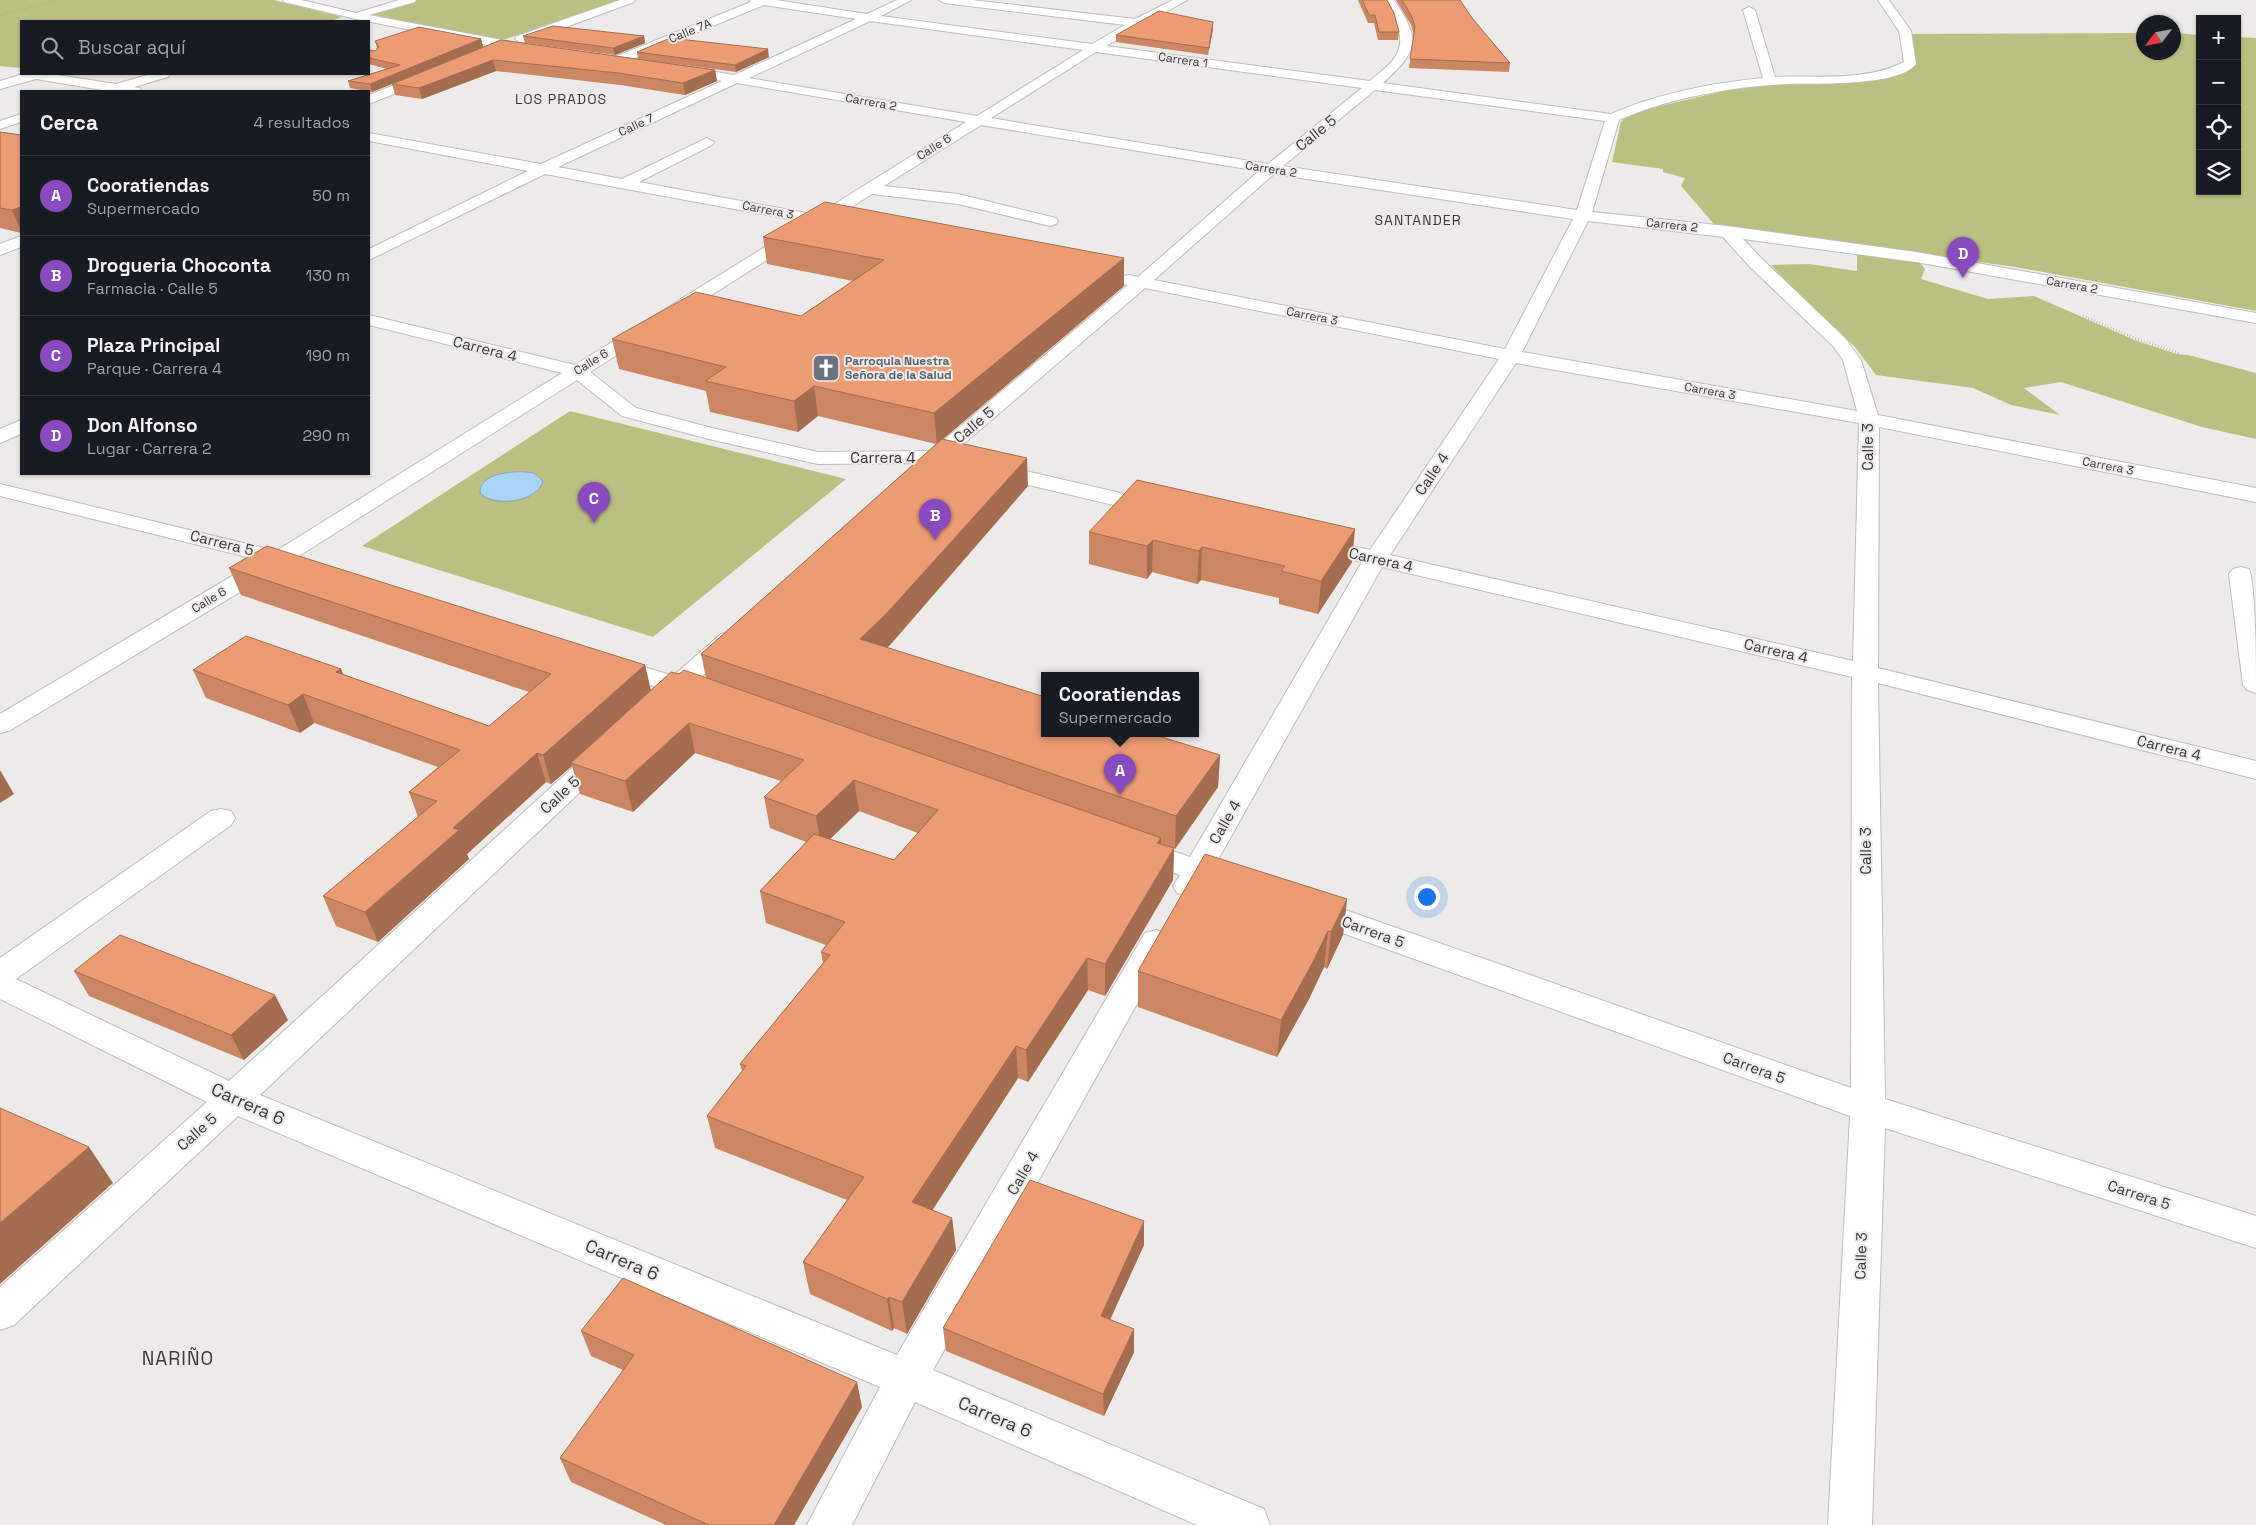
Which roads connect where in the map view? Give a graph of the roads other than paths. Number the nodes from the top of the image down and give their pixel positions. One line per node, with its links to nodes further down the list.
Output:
1 (410, 0): 17 (street)
2 (630, 0): 22 (street)
3 (906, 0): 18 (street, Calle 7)
4 (944, 0): 13 (street)
5 (1042, 0): 13 (street)
6 (1182, 0): 15 (street, Calle 6)
7 (1389, 0): 37 (street, Calle 5)
8 (1883, 0): 35 (street)
9 (296, 1): 17 (street)
10 (759, 1): 11 (street, Carrera 1); 26 (street, Calle 7A)
11 (788, 2): 18 (street, Carrera 1)
12 (1139, 8): 15 (street)
13 (1023, 10): 20 (street); 21 (street)
14 (1749, 10): 35 (street)
15 (1156, 12): 20 (street, Calle 6)
16 (906, 14): 21 (street)
17 (356, 16): 19 (street); 22 (street)
18 (866, 17): 23 (street, Carrera 1); 34 (street, Calle 7)
19 (342, 20)
20 (1130, 23): 21 (street); 23 (street, Calle 6)
21 (991, 24)
22 (502, 45): 24 (street); 25 (street)
23 (1094, 48): 37 (street, Carrera 1); 42 (street, Calle 6)
24 (540, 51)
25 (484, 53)
26 (644, 65)
27 (662, 68): 34 (street, Carrera 2)
28 (6, 69): 30 (street)
29 (440, 71): 39 (street)
30 (20, 72)
31 (30, 75): 36 (street)
32 (38, 75): 38 (street)
33 (161, 75): 38 (street)
34 (736, 78): 42 (street, Carrera 2); 46 (street, Calle 7)
35 (1770, 81): 41 (street)
36 (0, 85)
37 (1372, 86): 41 (street, Carrera 1); 47 (street, Calle 5)
38 (112, 90)
39 (370, 100)
40 (20, 118): 43 (street)
41 (1613, 118): 50 (street, Calle 4)
42 (978, 120): 47 (street, Carrera 2); 49 (street, Calle 6)
43 (0, 125)
44 (370, 136): 46 (street, Carrera 3)
45 (707, 142): 48 (street)
46 (545, 168): 48 (street, Carrera 3); 55 (street, Calle 7)
47 (1271, 169): 50 (street, Carrera 2); 57 (street, Calle 5)
48 (626, 183): 51 (street, Carrera 3)
49 (868, 189): 51 (street, Calle 6); 52 (street)
50 (1583, 216): 54 (street, Carrera 2); 60 (street, Calle 4)
51 (819, 219): 53 (street, Carrera 3); 61 (street, Calle 6)
52 (1050, 221)
53 (858, 227)
54 (1727, 231): 58 (street, Carrera 2); 62 (street, Calle 3)
55 (370, 255)
56 (1113, 276): 57 (street, Carrera 3)
57 (1142, 282): 60 (street, Carrera 3); 65 (street, Calle 5)
58 (2256, 318)
59 (370, 320): 61 (street, Carrera 4)
60 (1511, 356): 62 (street, Carrera 3); 72 (street, Calle 4)
61 (576, 371): 65 (street, Carrera 4); 71 (street, Calle 6)
62 (1869, 419): 68 (street, Carrera 3); 77 (street, Calle 3)
63 (20, 427): 64 (street)
64 (0, 437)
65 (936, 458): 66 (street, Calle 5); 69 (street, Carrera 4)
66 (914, 477)
67 (0, 490): 71 (street, Carrera 5)
68 (2256, 495)
69 (1175, 512)
70 (1299, 541): 72 (street, Carrera 4)
71 (280, 558): 73 (street, Carrera 5); 82 (street, Calle 6)
72 (1376, 558): 77 (street, Carrera 4); 87 (street, Calle 4)
73 (318, 570)
74 (2241, 574): 78 (street)
75 (744, 627): 79 (street)
76 (593, 658): 79 (street)
77 (1865, 672): 84 (street, Carrera 4); 93 (street, Calle 3)
78 (2256, 685)
79 (678, 686): 80 (street); 81 (street)
80 (724, 702)
81 (649, 713)
82 (0, 725)
83 (620, 740): 92 (street, Calle 5)
84 (2256, 770)
85 (220, 818): 90 (street)
86 (1114, 840): 87 (street)
87 (1197, 870): 88 (street); 96 (street, Calle 4)
88 (1253, 890)
89 (1281, 900): 93 (street, Carrera 5)
90 (0, 974)
91 (0, 985): 92 (street, Carrera 6)
92 (234, 1099): 95 (street, Calle 5); 96 (street, Carrera 6)
93 (1868, 1108): 94 (street, Carrera 5); 99 (street, Calle 3)
94 (2256, 1232)
95 (0, 1312)
96 (906, 1378): 97 (street, Calle 4); 98 (street, Carrera 6)
97 (829, 1525)
98 (1248, 1525)
99 (1850, 1525)

